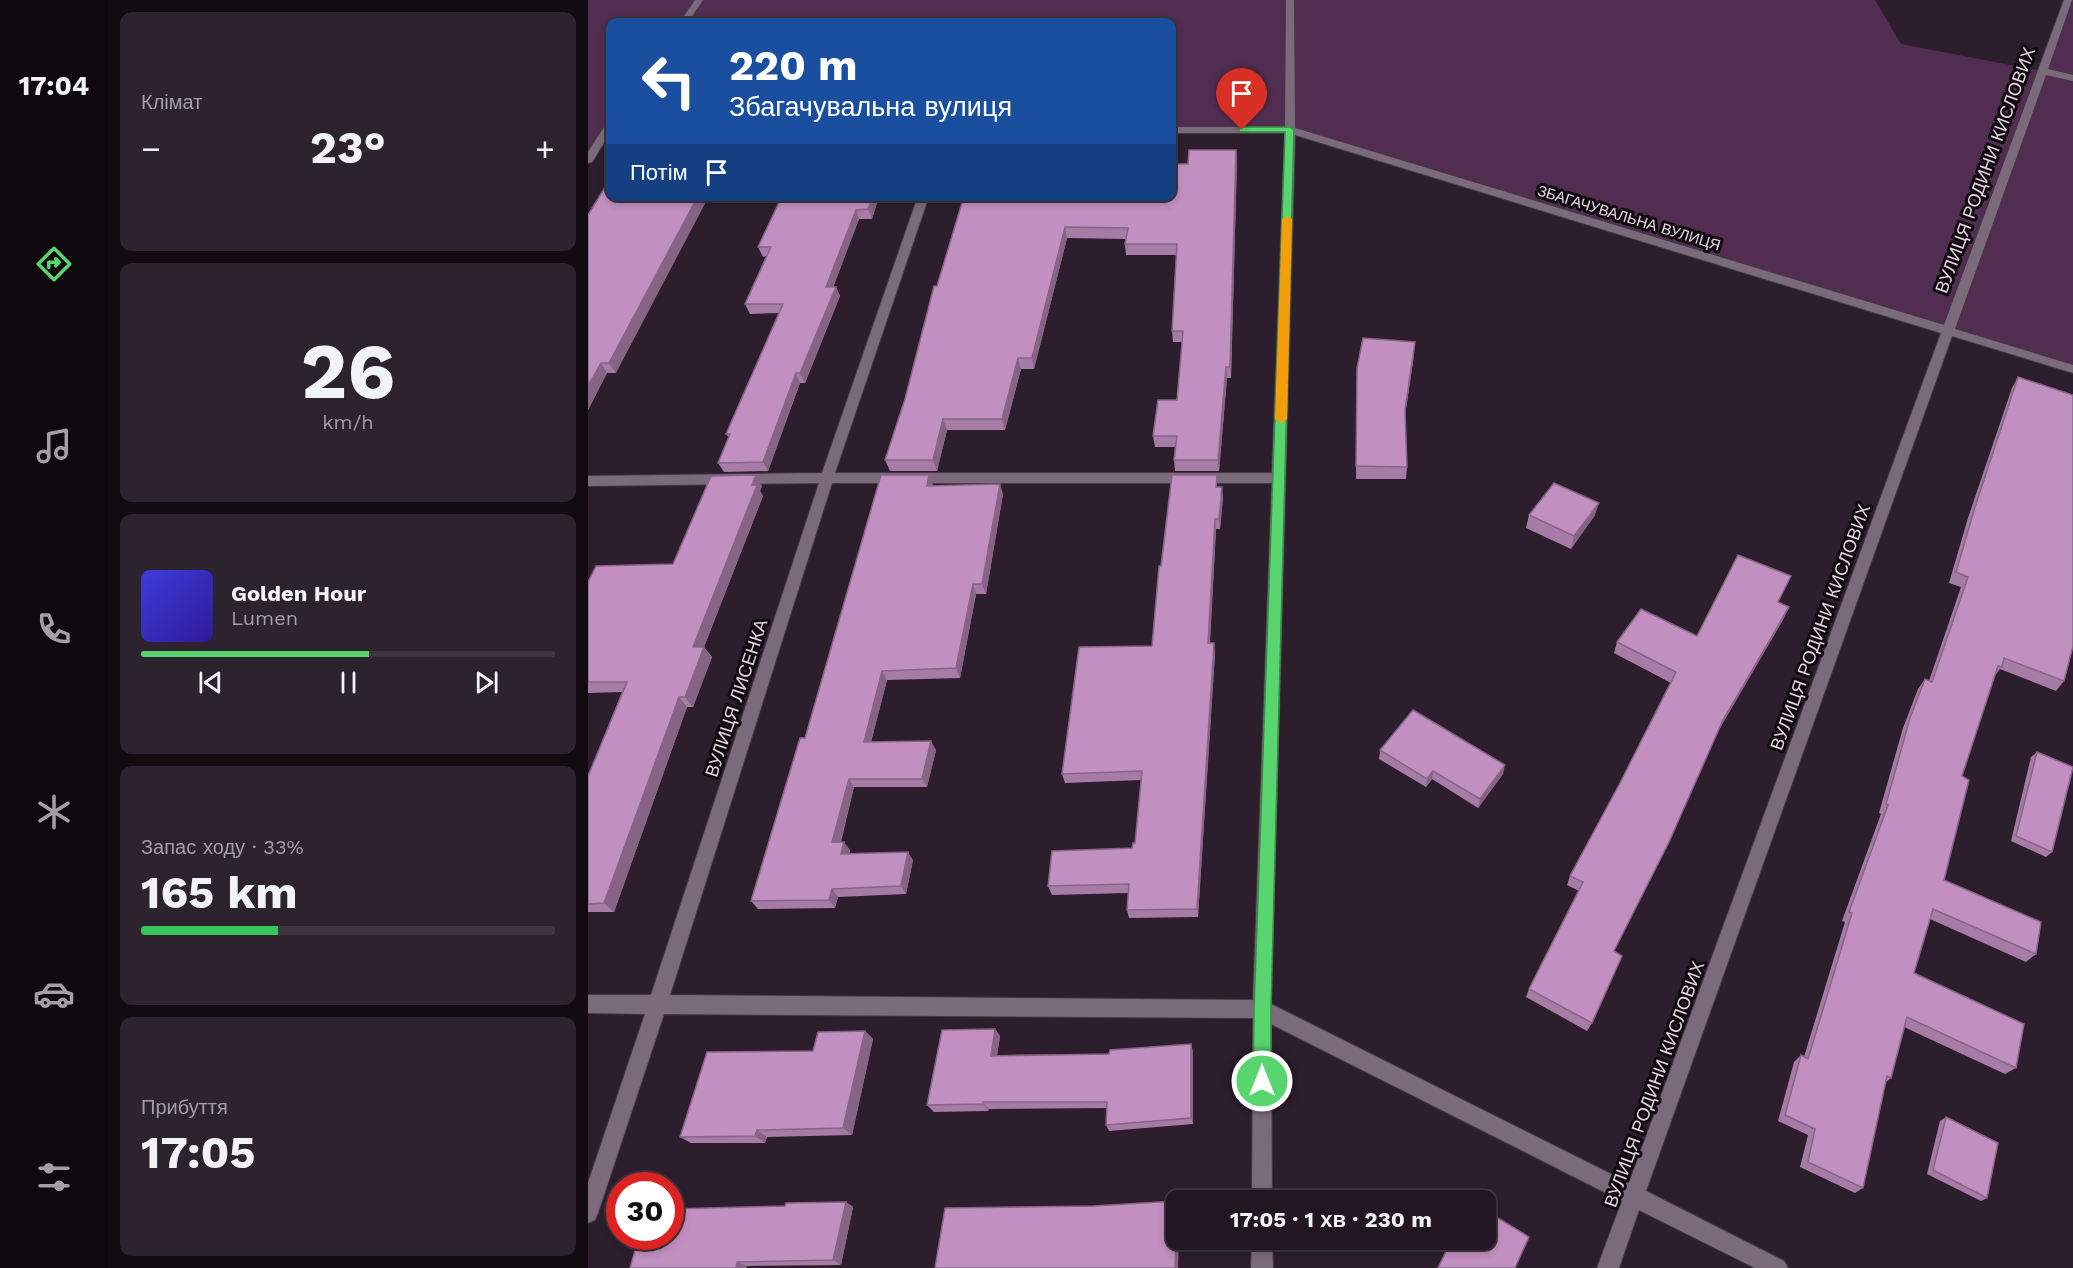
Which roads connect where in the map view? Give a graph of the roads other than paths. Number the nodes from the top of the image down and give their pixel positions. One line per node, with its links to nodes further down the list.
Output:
1 (699, 0): 4 (street)
2 (1290, 0): 8 (street)
3 (2068, 0): 5 (street, ВУЛИЦЯ РОДИНИ КИСЛОВИХ)
4 (687, 18)
5 (2042, 71): 6 (street); 12 (street, ВУЛИЦЯ РОДИНИ КИСЛОВИХ)
6 (2073, 78)
7 (1176, 130): 8 (street, ЗБАГАЧУВАЛЬНА ВУЛИЦЯ)
8 (1290, 130): 12 (street, ЗБАГАЧУВАЛЬНА ВУЛИЦЯ); 15 (street)
9 (606, 134): 10 (street)
10 (588, 160)
11 (922, 201): 14 (street, ВУЛИЦЯ ЛИСЕНКА)
12 (1948, 330): 13 (street, ЗБАГАЧУВАЛЬНА ВУЛИЦЯ); 21 (street, ВУЛИЦЯ РОДИНИ КИСЛОВИХ)
13 (2073, 369)
14 (827, 478): 15 (street); 16 (street); 17 (street, ВУЛИЦЯ ЛИСЕНКА)
15 (1280, 478): 19 (street)
16 (588, 481)
17 (658, 1003): 18 (street); 19 (street); 22 (street, ВУЛИЦЯ ЛИСЕНКА)
18 (588, 1004)
19 (1262, 1009): 20 (street); 21 (street)
20 (1262, 1190)
21 (1635, 1195): 25 (street, ВУЛИЦЯ РОДИНИ КИСЛОВИХ); 26 (street)
22 (588, 1213)
23 (1262, 1250): 24 (street)
24 (1262, 1268)
25 (1608, 1268)
26 (1777, 1268)

